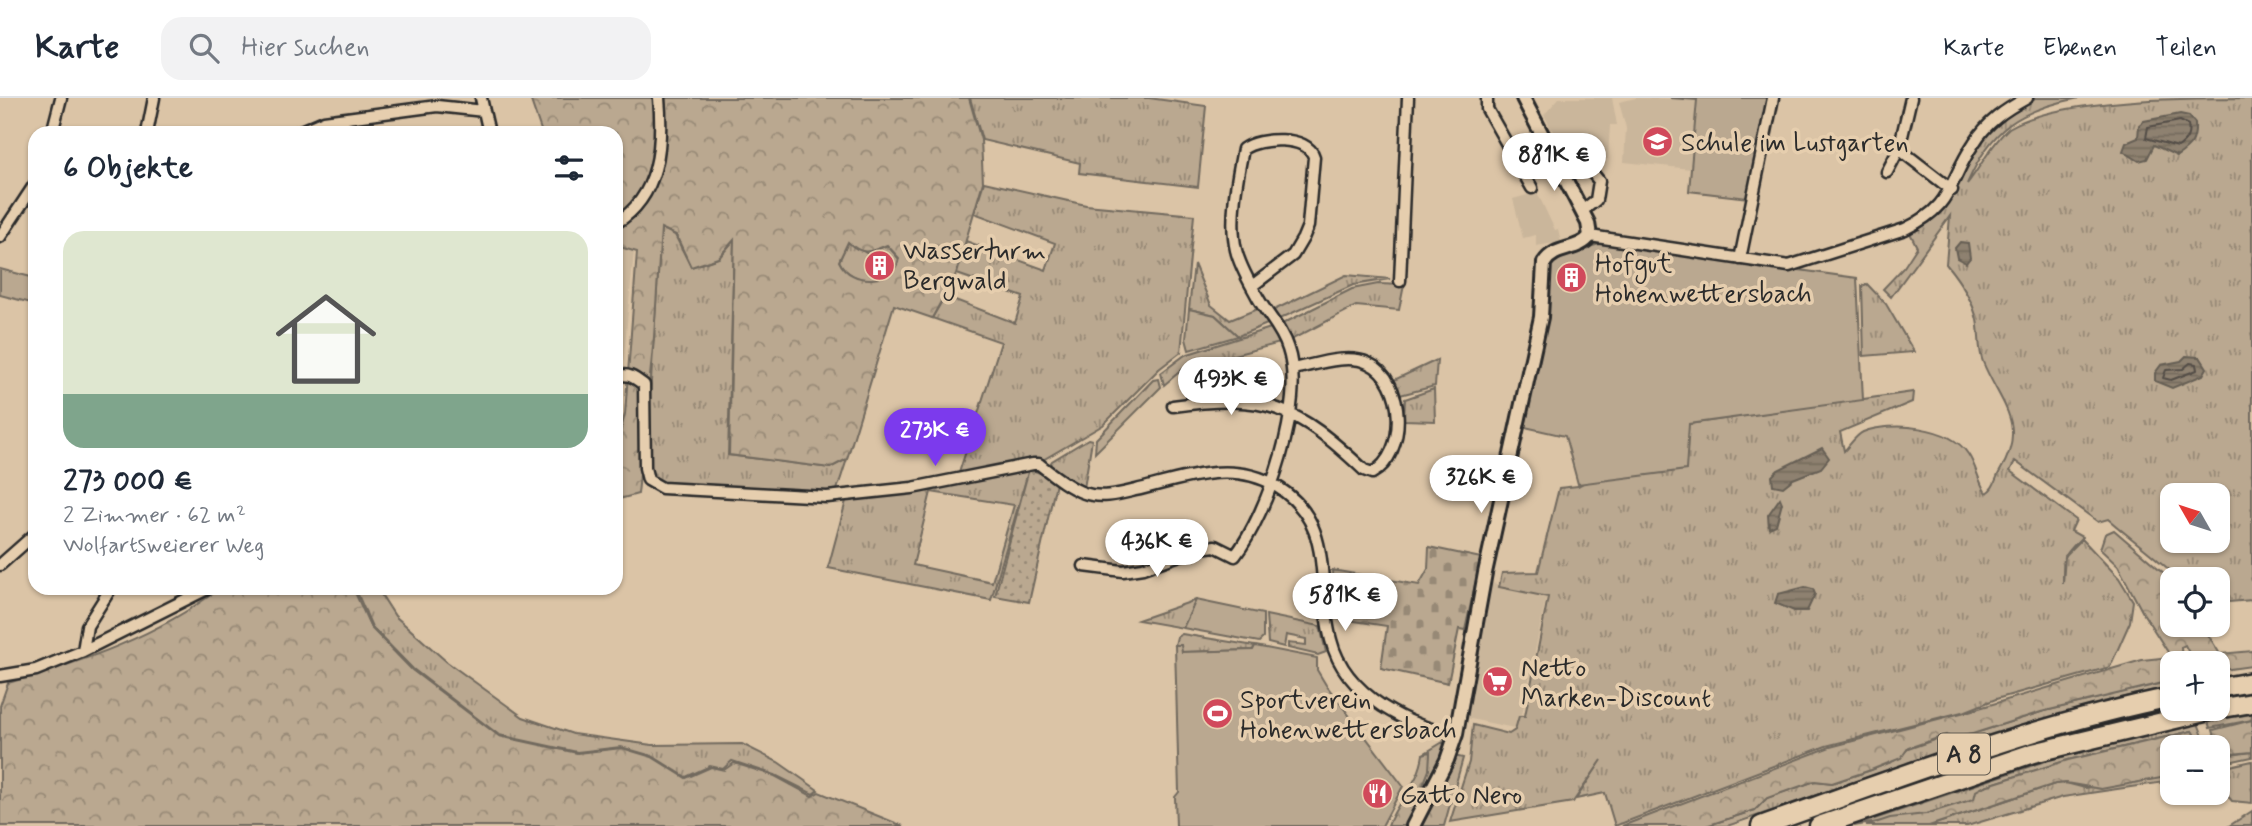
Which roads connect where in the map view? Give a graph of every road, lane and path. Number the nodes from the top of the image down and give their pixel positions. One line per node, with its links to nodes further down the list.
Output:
1 (61, 98): 12 (street)
2 (154, 98): 13 (street)
3 (481, 98): 11 (street)
4 (659, 98): 24 (street)
5 (1408, 98): 28 (street)
6 (1488, 98): 19 (street)
7 (1523, 98): 17 (street)
8 (1773, 98): 27 (street)
9 (1911, 98): 16 (street)
10 (2027, 98): 21 (street)
11 (484, 111): 14 (street); 15 (street)
12 (54, 126)
13 (148, 126)
14 (312, 126)
15 (487, 126)
16 (1899, 149): 18 (street); 21 (street)
17 (1556, 161): 19 (street); 23 (street); 23 (street)
18 (1888, 172)
19 (1526, 175): 20 (street)
20 (1532, 188)
21 (1952, 190): 27 (street)
22 (28, 195): 26 (street)
23 (1582, 211): 25 (street)
24 (623, 217)
25 (1590, 236): 27 (street); 48 (street)
26 (0, 237)
27 (1740, 259)
28 (1399, 281)
29 (1252, 286): 29 (street); 30 (street)
30 (1293, 369): 33 (street); 33 (street)
31 (623, 376): 34 (street)
32 (1173, 406): 33 (street)
33 (1290, 411): 34 (street)
34 (1272, 484): 37 (street); 48 (street)
35 (28, 540): 36 (street)
36 (0, 565)
37 (1084, 566)
38 (107, 595): 40 (street)
39 (195, 595): 40 (street)
40 (83, 651): 41 (street)
41 (5, 675)
42 (2252, 682): 43 (highway)
43 (2230, 686)
44 (2160, 700): 50 (highway, A 8)
45 (2252, 703): 46 (highway, A 8)
46 (2230, 707)
47 (2167, 721): 51 (highway, A 8)
48 (1456, 734): 49 (street)
49 (1413, 826)
50 (1761, 826)
51 (1819, 826)

